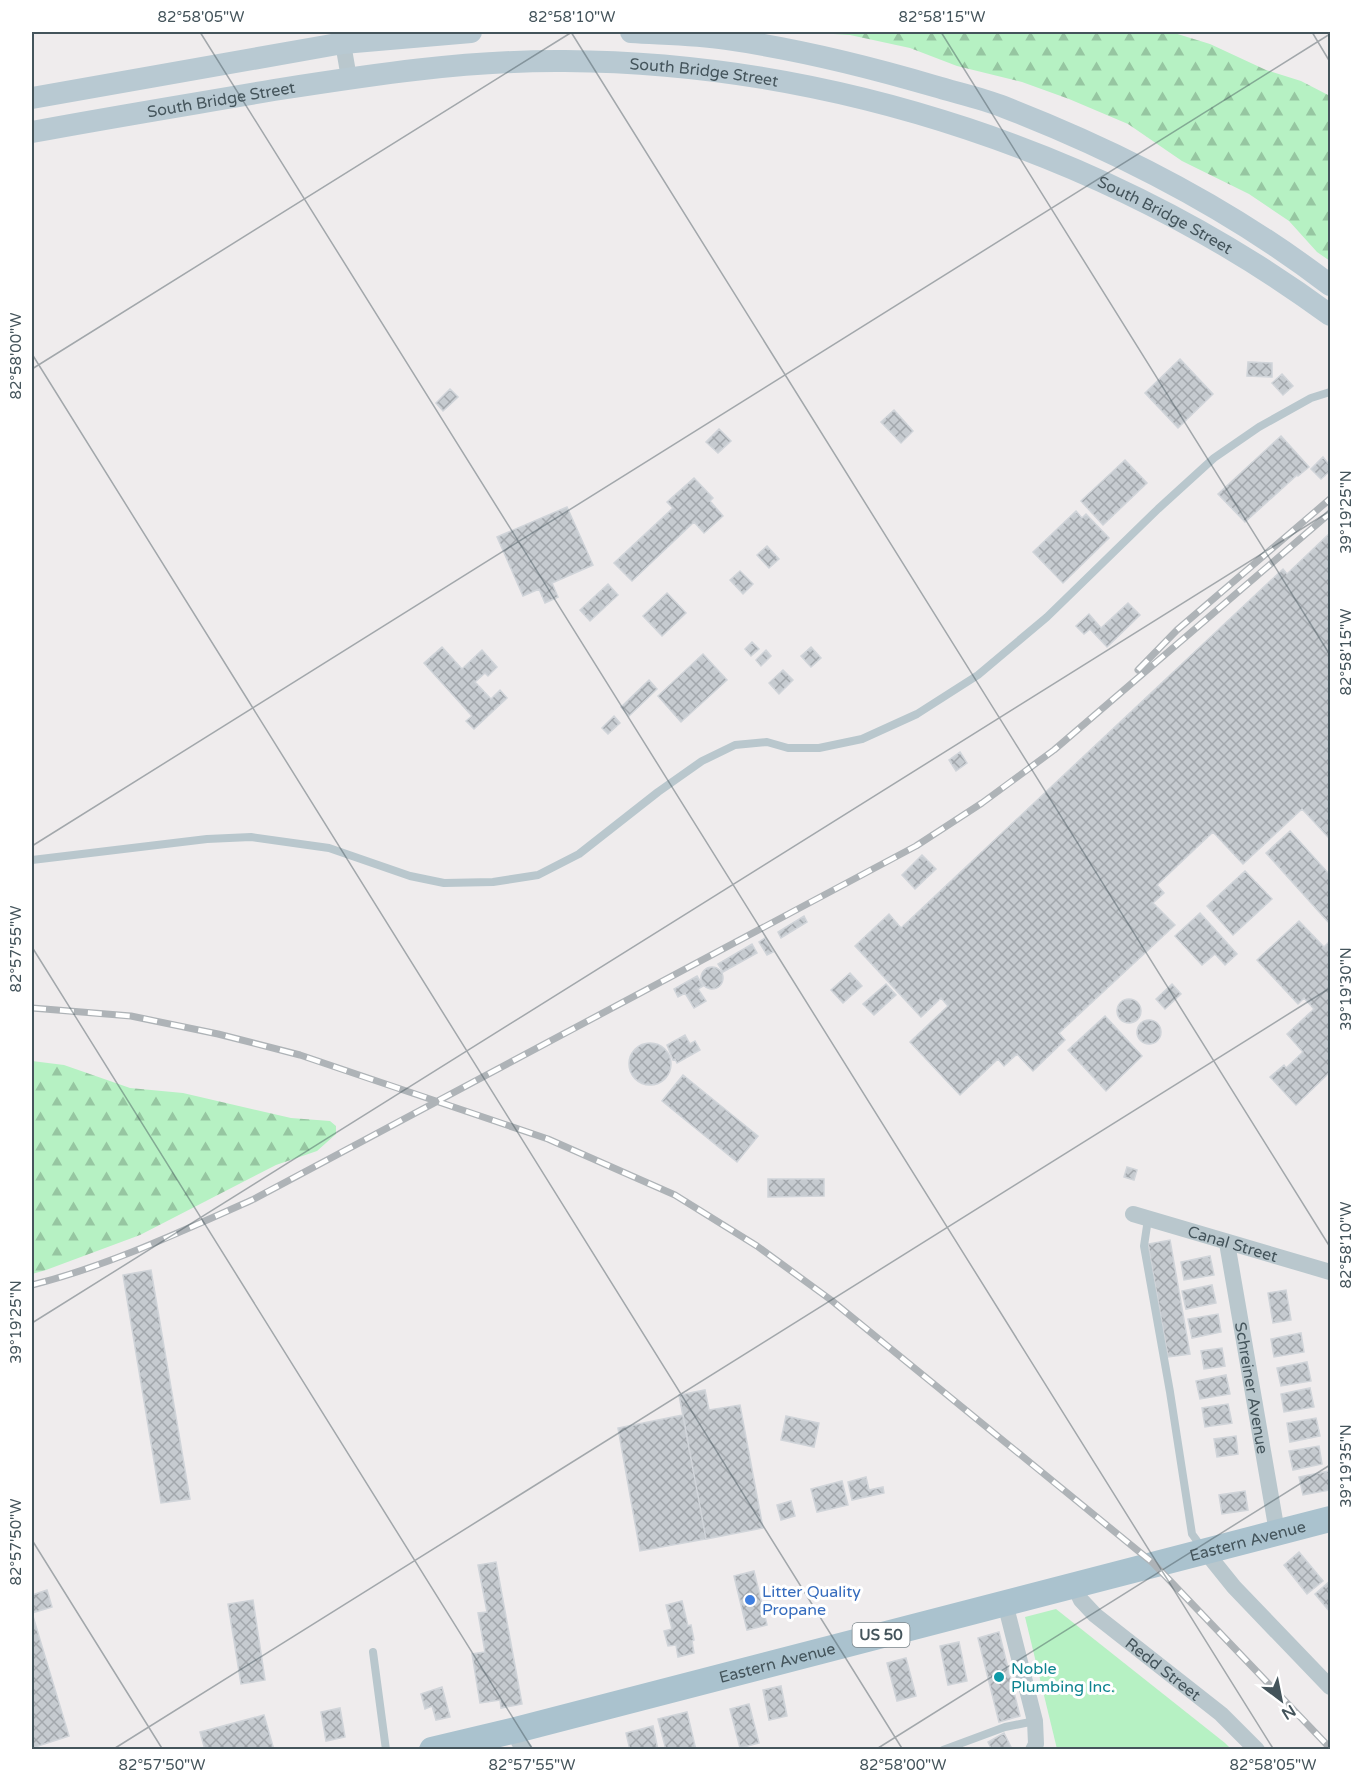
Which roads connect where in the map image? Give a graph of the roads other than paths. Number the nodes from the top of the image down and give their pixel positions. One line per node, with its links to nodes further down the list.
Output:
1 (471, 32): 3 (main road, South Bridge Street)
2 (631, 32): 7 (main road, South Bridge Street)
3 (342, 37): 4 (street); 5 (main road, South Bridge Street)
4 (349, 78): 6 (main road, South Bridge Street); 8 (main road, South Bridge Street)
5 (32, 98)
6 (32, 132)
7 (1330, 285)
8 (1324, 310)
9 (1330, 392): 10 (lane)
10 (32, 860)
11 (1141, 1217): 12 (street, Canal Street); 16 (lane)
12 (1227, 1243): 13 (street, Canal Street); 15 (street, Schreiner Avenue)
13 (1330, 1272)
14 (1330, 1519): 15 (main road, Eastern Avenue / US 50)
15 (1277, 1532): 16 (main road, Eastern Avenue / US 50)
16 (1205, 1551): 17 (main road, Eastern Avenue / US 50); 20 (street)
17 (1074, 1585): 18 (main road, Eastern Avenue / US 50); 27 (street, Redd Street)
18 (1005, 1603): 21 (street); 22 (main road, Eastern Avenue / US 50)
19 (373, 1652): 23 (lane)
20 (1330, 1687)
21 (1035, 1721): 25 (lane); 26 (street)
22 (520, 1740): 24 (main road, Eastern Avenue / US 50)
23 (386, 1749)
24 (432, 1749)
25 (943, 1749)
26 (1033, 1749)
27 (1257, 1749)

